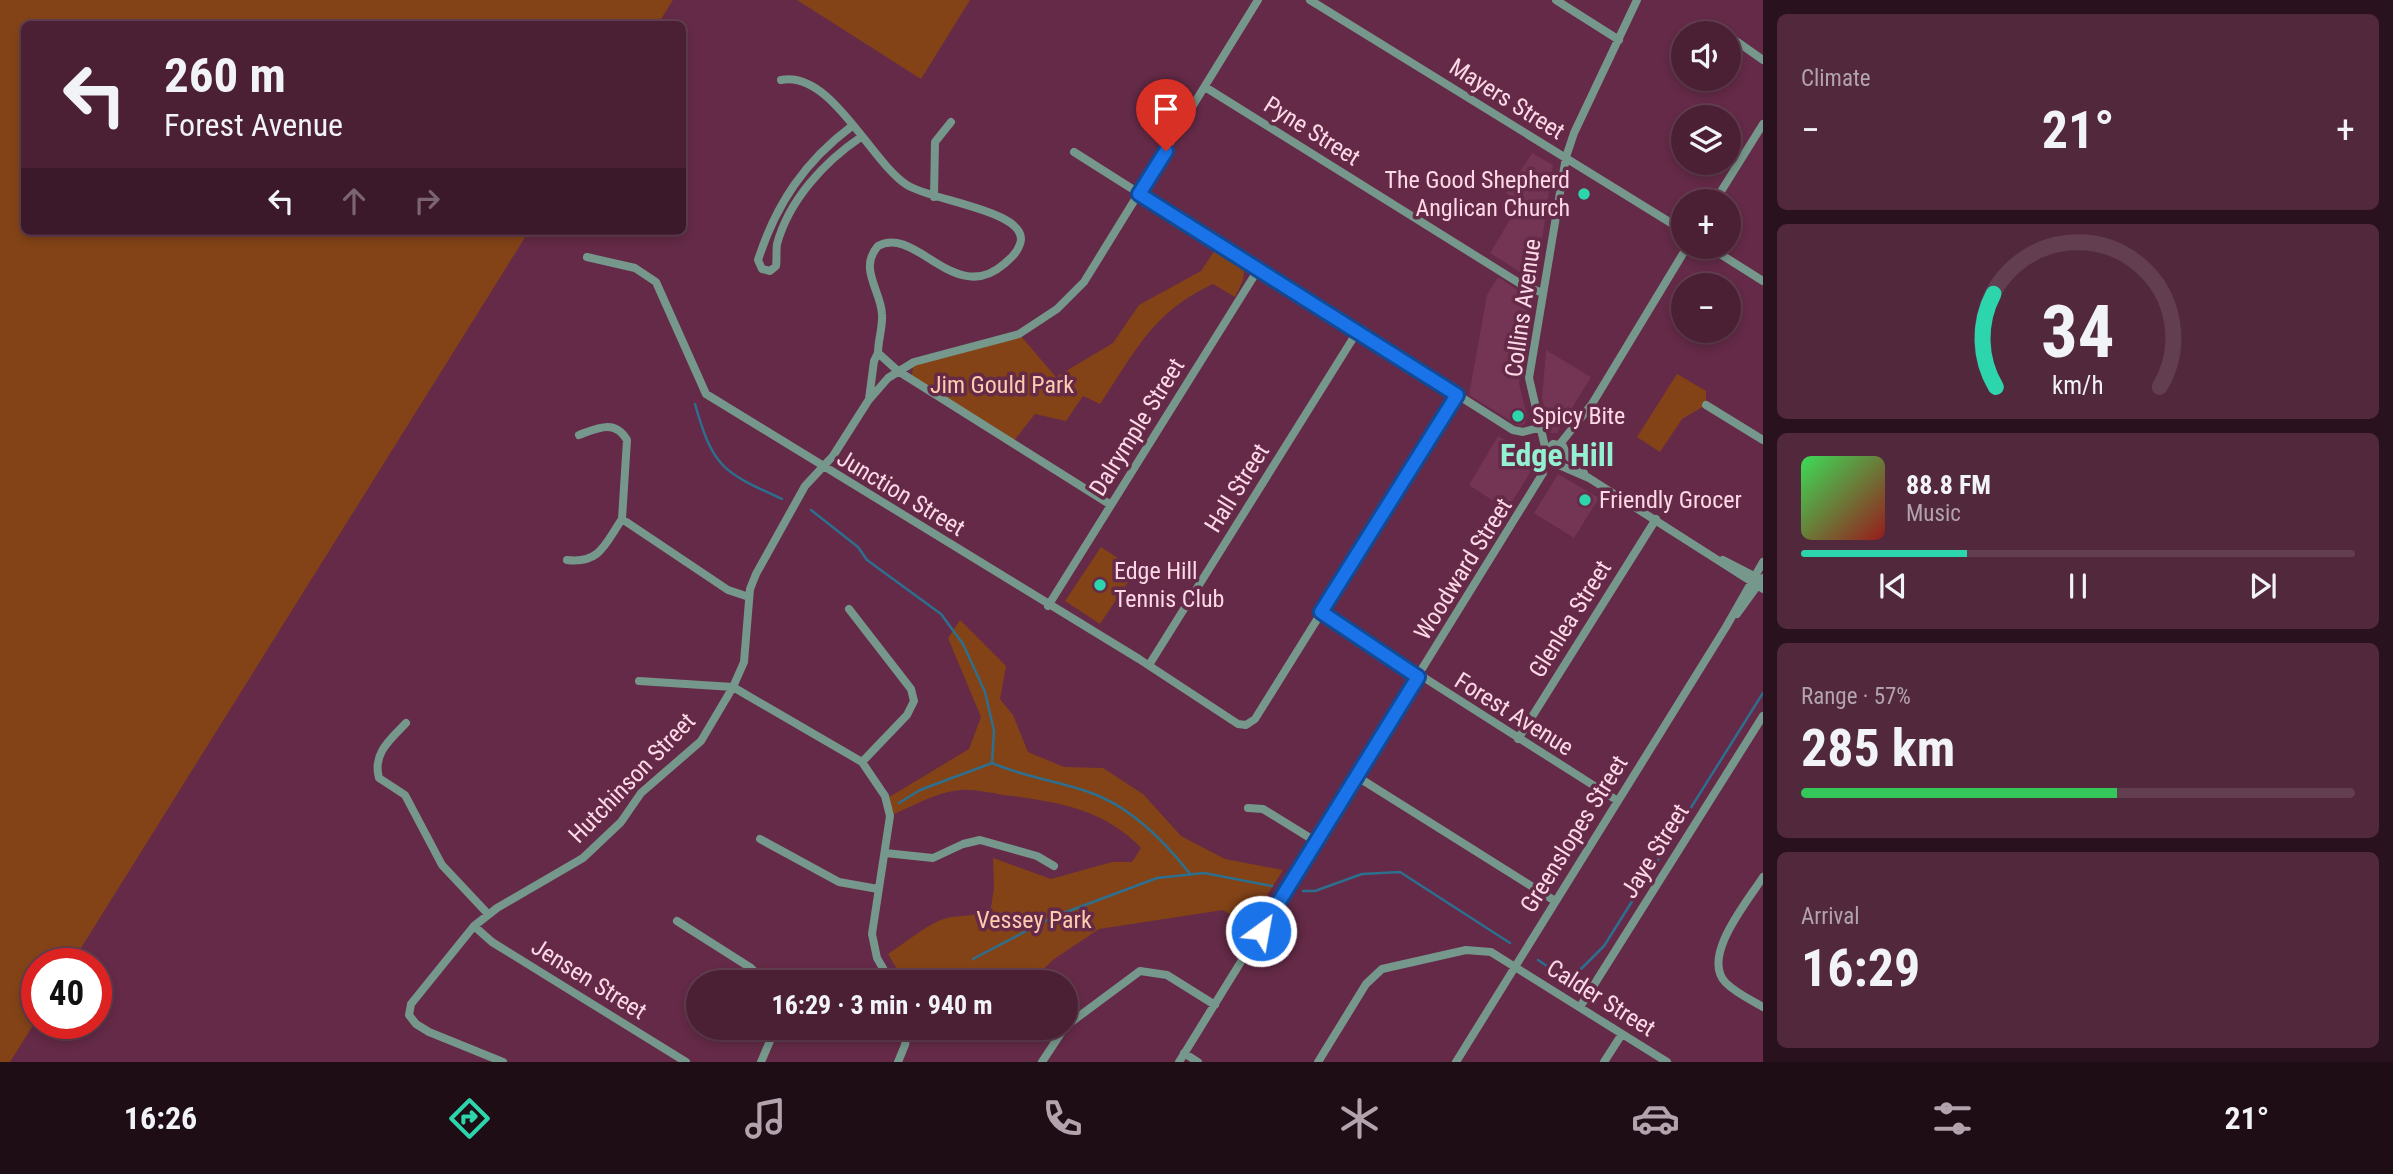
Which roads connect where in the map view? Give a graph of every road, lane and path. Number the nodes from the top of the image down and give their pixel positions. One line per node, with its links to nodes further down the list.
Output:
1 (1258, 0): 9 (street)
2 (1310, 0): 15 (street, Mayers Street)
3 (1556, 0): 5 (street)
4 (1637, 0): 5 (street, Collins Avenue)
5 (1619, 40): 15 (street, Collins Avenue)
6 (1741, 44): 7 (street)
7 (1763, 60)
8 (781, 80): 12 (street)
9 (1205, 87): 17 (street); 25 (street, Pyne Street)
10 (951, 122): 18 (street)
11 (1763, 124): 16 (street)
12 (852, 126): 13 (street); 13 (street)
13 (861, 137): 18 (street)
14 (1074, 152): 17 (street)
15 (1566, 157): 19 (street, Mayers Street); 25 (street, Collins Avenue)
16 (1722, 189)
17 (1139, 194): 23 (street); 28 (street)
18 (934, 197): 27 (street)
19 (1671, 223)
20 (587, 257): 39 (street, Junction Street)
21 (1680, 259): 35 (street)
22 (1728, 259): 24 (street)
23 (1259, 268): 26 (street); 42 (street, Dalrymple Street)
24 (1763, 281)
25 (1543, 293): 32 (street, Collins Avenue)
26 (1357, 332): 29 (street); 52 (street, Hall Street)
27 (878, 353): 28 (street); 30 (street)
28 (898, 372): 30 (street); 42 (street)
29 (1457, 395): 32 (street); 51 (street)
30 (868, 401): 39 (street, Hutchinson Street)
31 (1706, 405): 34 (street)
32 (1538, 428): 35 (street); 36 (street, Collins Avenue)
33 (579, 435): 43 (street)
34 (1763, 440)
35 (1558, 444): 36 (street); 37 (street)
36 (1546, 455): 38 (street); 41 (street, Woodward Street)
37 (1567, 456): 38 (street, Woodward Street); 40 (street)
38 (1558, 465): 40 (street); 41 (street, Woodward Street)
39 (822, 467): 48 (street, Hutchinson Street); 49 (street, Junction Street)
40 (1588, 478): 44 (street)
41 (1536, 488): 53 (street, Woodward Street)
42 (1111, 505): 49 (street, Dalrymple Street)
43 (622, 519): 45 (street); 48 (street)
44 (1656, 519): 47 (street); 58 (street, Glenlea Street)
45 (567, 560)
46 (1763, 562): 47 (street, Greenslopes Street)
47 (1759, 582): 61 (street, Greenslopes Street)
48 (749, 597): 55 (street, Hutchinson Street)
49 (1048, 606): 52 (street, Junction Street)
50 (849, 608): 59 (street)
51 (1321, 612): 52 (street, Junction Street); 53 (street, Forest Avenue)
52 (1149, 665)
53 (1418, 677): 58 (street, Forest Avenue); 60 (street, Woodward Street)
54 (639, 681): 55 (street)
55 (733, 687): 59 (street); 70 (street, Hutchinson Street)
56 (1763, 716): 77 (street, Jaye Street)
57 (406, 723): 70 (street)
58 (1518, 739): 61 (street, Forest Avenue)
59 (862, 762): 65 (street)
60 (1356, 776): 64 (street, Woodward Street); 69 (street)
61 (1618, 801): 69 (street, Greenslopes Street)
62 (1248, 808): 64 (street)
63 (760, 839): 68 (street)
64 (1315, 841): 76 (street, Woodward Street)
65 (885, 853): 66 (street); 68 (street)
66 (1054, 866)
67 (1763, 877): 78 (street)
68 (878, 889): 75 (street)
69 (1555, 901): 73 (street, Greenslopes Street)
70 (488, 914): 72 (street, Hutchinson Street)
71 (677, 921): 74 (street)
72 (474, 926): 85 (street, Hutchinson Street); 86 (street, Jensen Street)
73 (1515, 967): 77 (street, Calder Street); 92 (street, Calder Street); 93 (street, Greenslopes Street)
74 (753, 970)
75 (884, 970)
76 (1215, 1005): 79 (street); 84 (street, Woodward Street)
77 (1580, 1007): 80 (street, Calder Street)
78 (1763, 1007)
79 (1078, 1016)
80 (1622, 1034): 94 (street); 95 (street, Calder Street)
81 (770, 1040): 87 (street)
82 (904, 1040): 88 (street)
83 (1056, 1040): 89 (street)
84 (1184, 1053): 90 (street, Woodward Street); 91 (street)
85 (503, 1062)
86 (685, 1062)
87 (761, 1062)
88 (898, 1062)
89 (1042, 1062)
90 (1179, 1062)
91 (1198, 1062)
92 (1318, 1062)
93 (1456, 1062)
94 (1604, 1062)
95 (1667, 1062)

